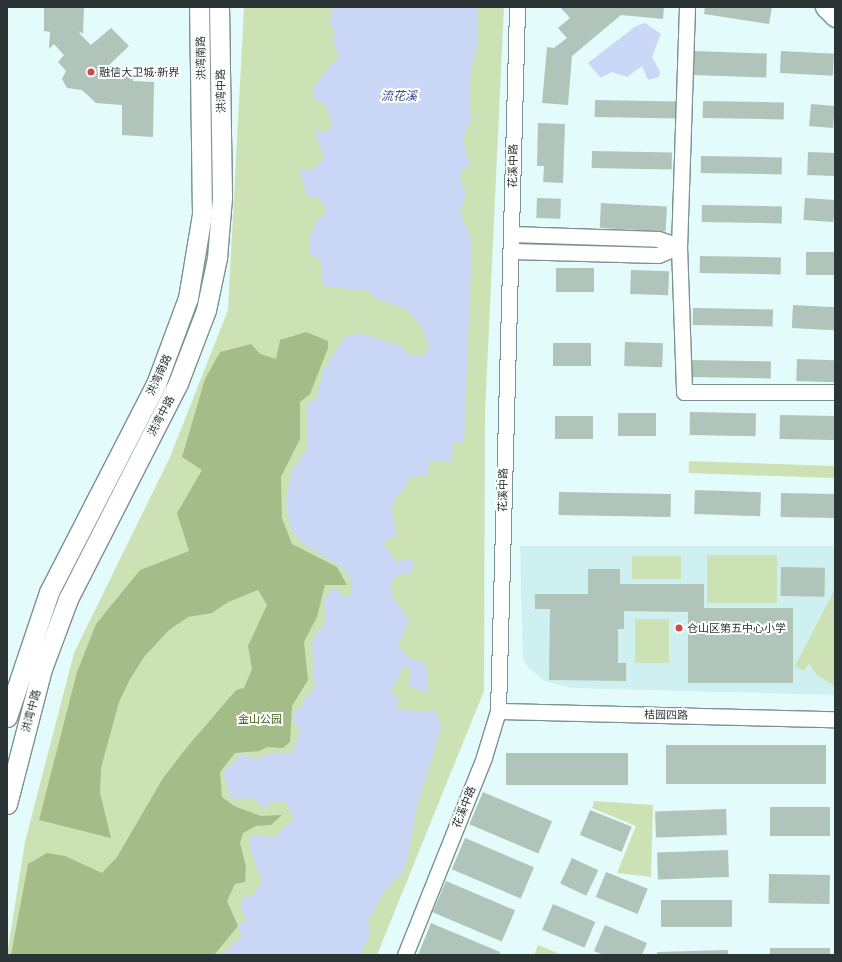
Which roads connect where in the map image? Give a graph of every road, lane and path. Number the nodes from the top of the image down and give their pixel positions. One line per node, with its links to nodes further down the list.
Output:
1 (199, 7): 12 (main road, 洪湾南路)
2 (219, 7): 13 (main road, 洪湾中路)
3 (517, 7): 7 (street, 花溪中路)
4 (686, 7): 8 (street)
5 (825, 7): 6 (main road)
6 (835, 17)
7 (511, 234): 8 (street); 9 (street, 花溪中路)
8 (679, 246): 9 (street); 10 (street)
9 (511, 251): 11 (street, 花溪中路)
10 (835, 392)
11 (498, 711): 14 (street, 桔园四路); 16 (street, 花溪中路)
12 (8, 713): 13 (main road)
13 (29, 715): 15 (main road, 洪湾中路)
14 (835, 719)
15 (7, 804)
16 (405, 955)

